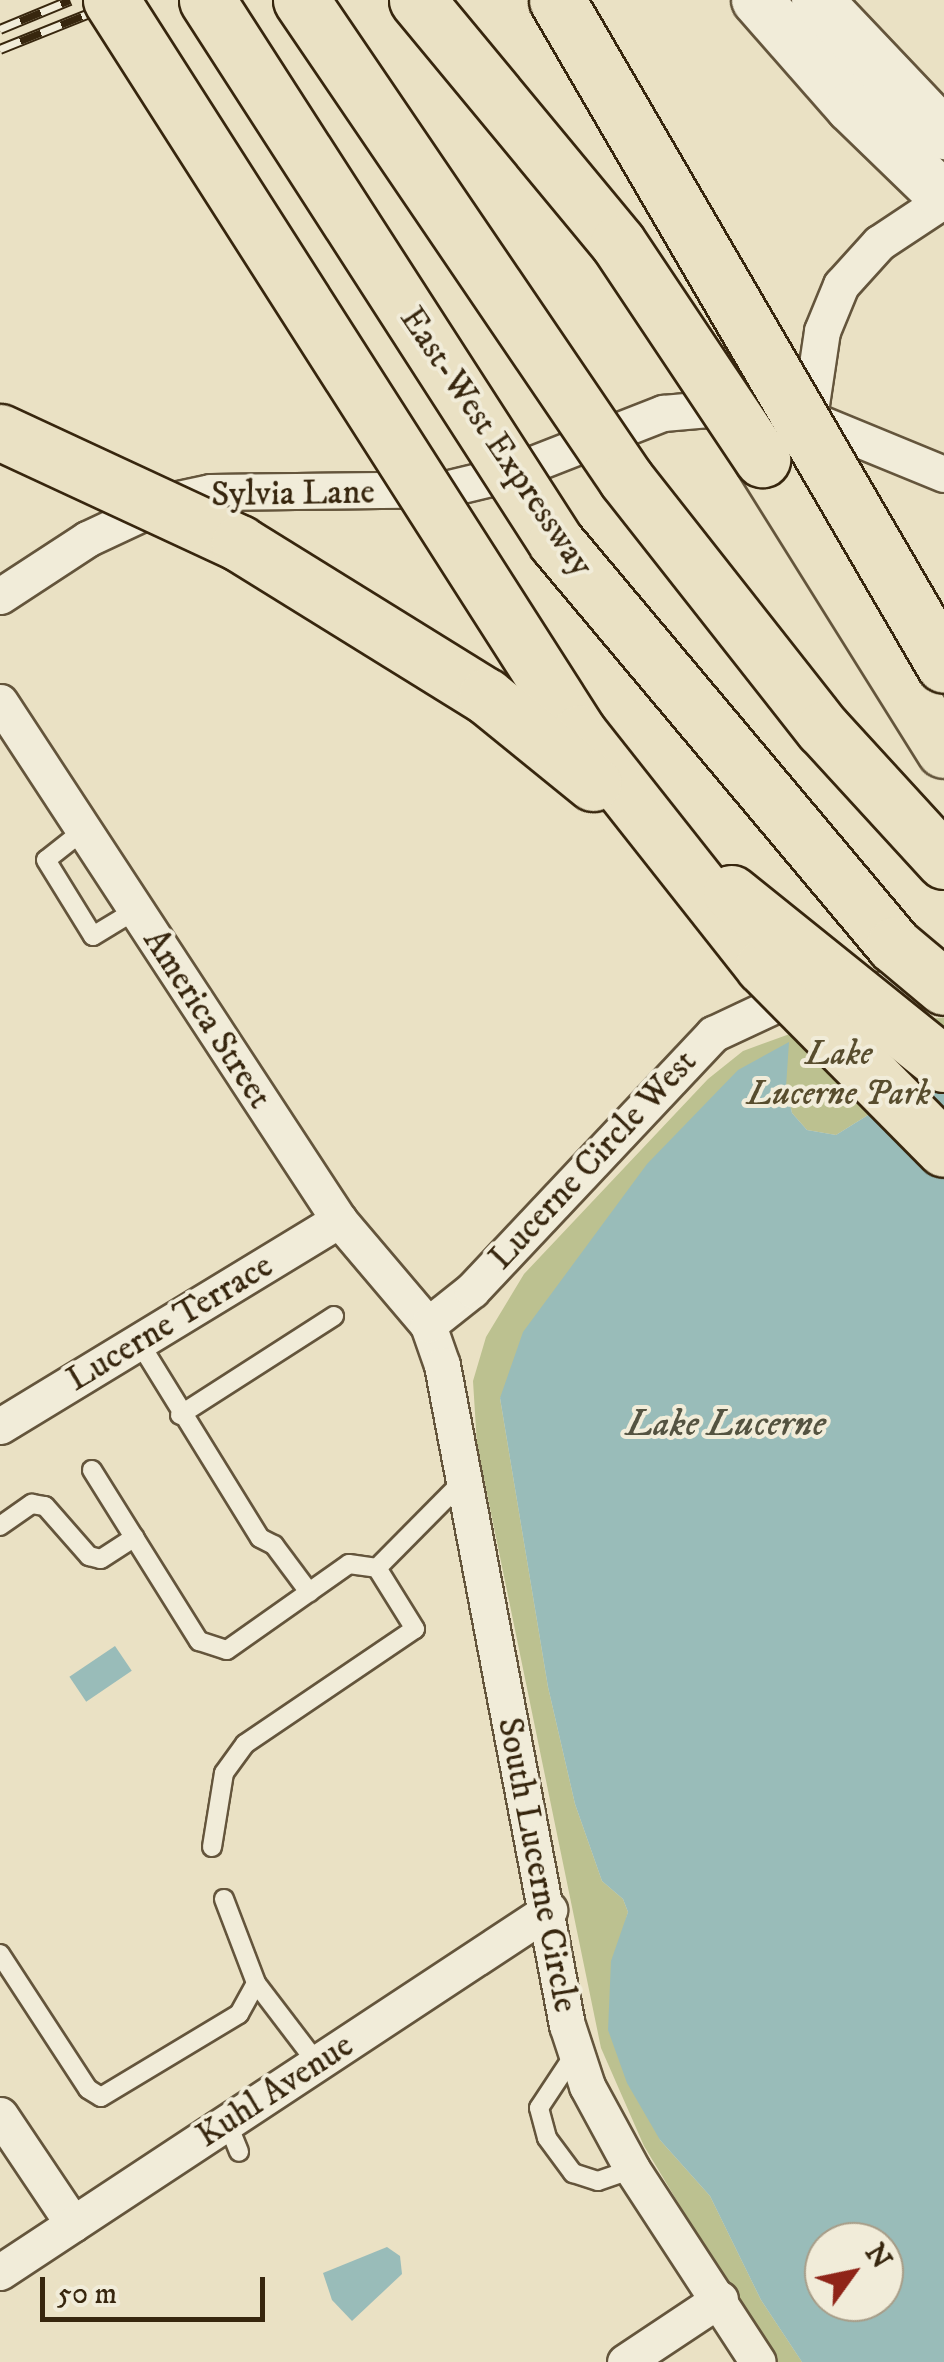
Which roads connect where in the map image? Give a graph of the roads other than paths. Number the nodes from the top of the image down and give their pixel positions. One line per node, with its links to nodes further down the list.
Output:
1 (111, 0): 22 (highway, bridge)
2 (207, 0): 20 (highway, East-West Expressway, bridge)
3 (301, 0): 18 (highway, bridge)
4 (418, 0): 16 (highway, bridge)
5 (557, 0): 14 (highway, bridge)
6 (758, 0): 9 (main road)
7 (817, 0): 8 (main road)
8 (944, 134)
9 (944, 199): 10 (street)
10 (809, 418): 12 (street, Sylvia Lane); 13 (street, Sylvia Lane)
11 (0, 432): 21 (highway, bridge)
12 (944, 474)
13 (0, 596)
14 (944, 666)
15 (0, 702): 17 (street, America Street)
16 (944, 750)
17 (84, 830): 19 (street, America Street); 19 (lane)
18 (944, 861)
19 (136, 910): 23 (street, America Street)
20 (944, 988): 25 (street, Lucerne Circle West)
21 (944, 1064)
22 (944, 1150)
23 (339, 1220): 25 (street, America Street); 26 (street, Lucerne Terrace)
24 (334, 1316): 27 (lane)
25 (428, 1325): 30 (street, South Lucerne Circle)
26 (139, 1342): 27 (lane); 28 (street, Lucerne Terrace)
27 (180, 1415): 34 (lane)
28 (1, 1423)
29 (92, 1470): 32 (lane)
30 (463, 1481): 33 (lane); 37 (street, South Lucerne Circle)
31 (0, 1526): 32 (lane)
32 (135, 1537): 34 (lane)
33 (377, 1568): 34 (lane); 35 (lane)
34 (309, 1592)
35 (212, 1847)
36 (224, 1899): 39 (lane)
37 (549, 1910): 40 (street, South Lucerne Circle); 41 (street, Kuhl Avenue)
38 (0, 1954): 39 (lane)
39 (256, 1983): 41 (lane)
40 (576, 2051): 43 (street, South Lucerne Circle); 43 (lane)
41 (316, 2064): 44 (street, Kuhl Avenue)
42 (0, 2115): 44 (street)
43 (632, 2168): 46 (street, South Lucerne Circle)
44 (72, 2224): 45 (street, Kuhl Avenue)
45 (0, 2272)
46 (720, 2299): 47 (street); 48 (street, South Lucerne Circle)
47 (626, 2362)
48 (758, 2362)

